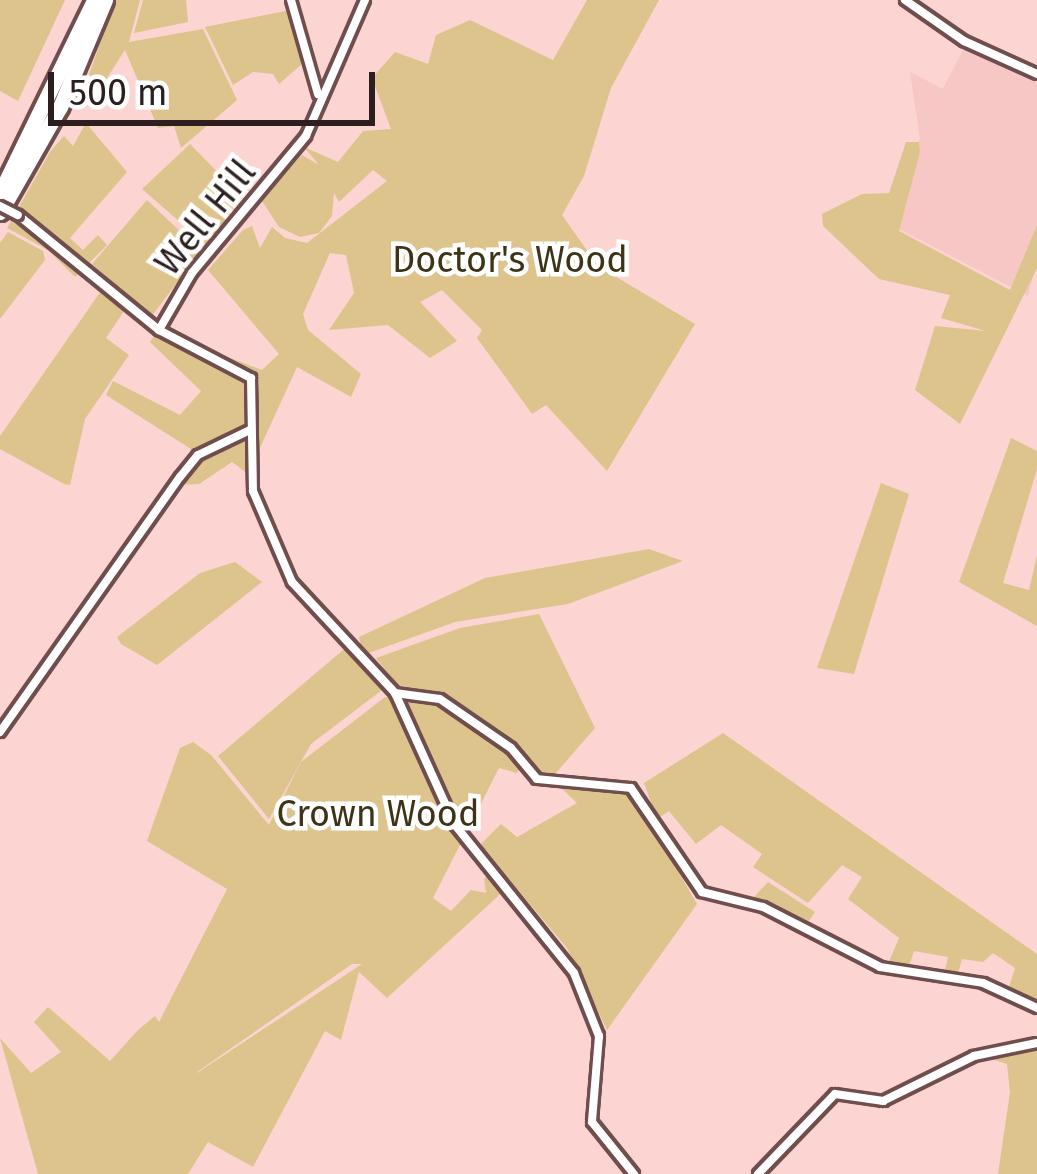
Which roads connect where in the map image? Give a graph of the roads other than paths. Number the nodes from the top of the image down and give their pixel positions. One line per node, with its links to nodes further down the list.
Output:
1 (94, 0): 8 (highway)
2 (105, 0): 9 (highway)
3 (291, 0): 7 (street)
4 (364, 0): 7 (street, Well Hill)
5 (905, 0): 6 (street)
6 (1037, 74)
7 (319, 95): 10 (street, Well Hill)
8 (0, 193)
9 (0, 209): 10 (street, bridge)
10 (159, 330): 11 (street, Well Hill)
11 (251, 429): 12 (street, Well Hill); 13 (street)
12 (395, 693): 14 (street); 16 (street)
13 (0, 732)
14 (1037, 1009)
15 (1037, 1043): 17 (street)
16 (634, 1174)
17 (758, 1174)

